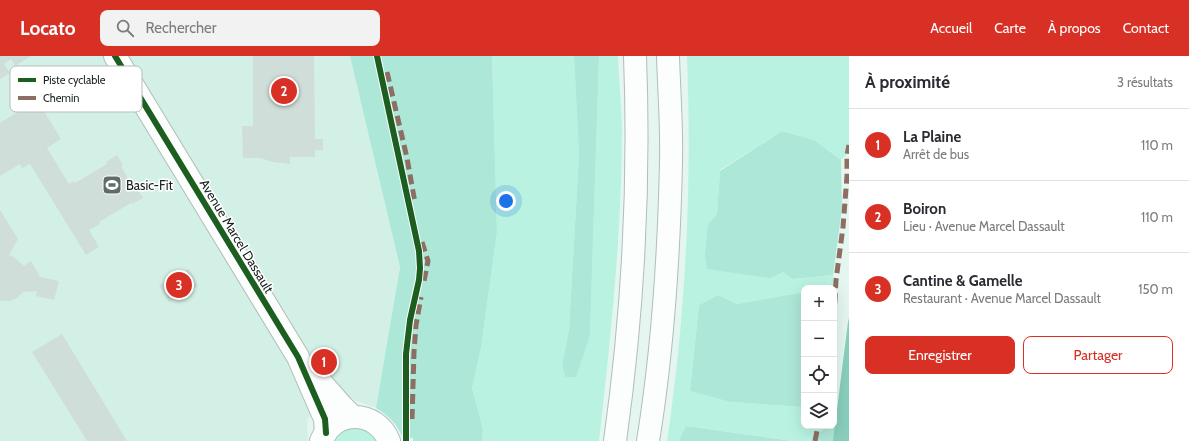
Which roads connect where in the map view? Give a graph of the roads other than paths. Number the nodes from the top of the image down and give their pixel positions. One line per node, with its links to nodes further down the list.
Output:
1 (115, 56): 4 (main road, Avenue Marcel Dassault)
2 (635, 56): 10 (main road)
3 (668, 56): 11 (main road)
4 (121, 66)
5 (142, 100): 6 (main road, Avenue Marcel Dassault)
6 (298, 357): 7 (main road, Avenue Marcel Dassault); 8 (main road, Avenue Marcel Dassault)
7 (353, 416): 8 (main road, Avenue Marcel Dassault); 9 (main road, Avenue Marcel Dassault)
8 (324, 437)
9 (389, 441)
10 (615, 441)
11 (648, 441)

